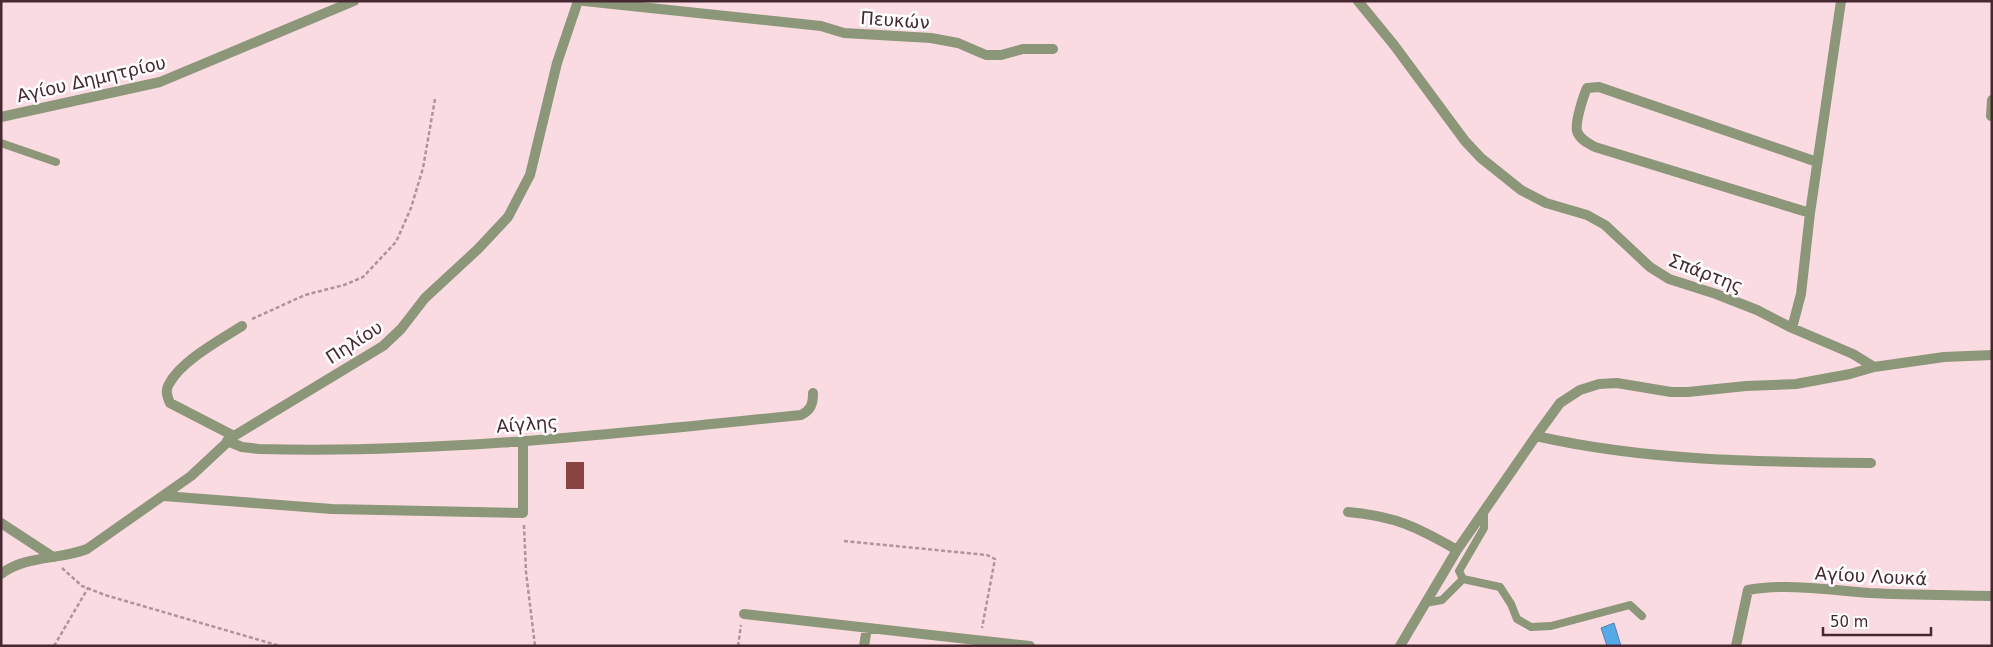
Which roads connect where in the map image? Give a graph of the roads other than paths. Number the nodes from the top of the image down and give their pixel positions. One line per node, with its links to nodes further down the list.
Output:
1 (354, 1): 9 (street, Αγίου Δημητρίου)
2 (578, 1): 20 (street, Πηλίου)
3 (584, 1): 6 (street, Πευκών)
4 (1358, 1): 15 (street, Σπάρτης)
5 (1841, 1): 12 (street)
6 (1054, 49)
7 (1992, 100): 8 (street)
8 (1991, 116)
9 (1, 117)
10 (1, 143): 11 (lane)
11 (56, 162)
12 (1817, 162): 13 (street); 13 (street)
13 (1810, 213): 15 (street)
14 (242, 326): 20 (street, Αίγλης)
15 (1792, 328): 17 (street, Σπάρτης)
16 (1992, 355): 17 (street)
17 (1874, 367): 19 (street)
18 (813, 393): 21 (street, Αίγλης)
19 (1536, 436): 22 (street); 25 (street)
20 (231, 438): 21 (street, Αίγλης); 23 (street, Πηλίου)
21 (523, 441): 23 (street)
22 (1871, 463)
23 (164, 496): 28 (street, Πηλίου)
24 (1348, 512): 27 (street)
25 (1484, 512): 27 (street); 30 (lane)
26 (1, 523): 28 (street)
27 (1457, 550): 32 (street)
28 (53, 557): 29 (street, Πηλίου)
29 (1, 574)
30 (1463, 578): 32 (lane); 34 (lane)
31 (1992, 596): 40 (street, Αγίου Λουκά)
32 (1425, 603): 39 (street)
33 (744, 614): 35 (street)
34 (1642, 616)
35 (867, 628): 36 (street); 37 (street)
36 (980, 642): 38 (street)
37 (864, 646)
38 (1030, 646)
39 (1400, 646)
40 (1736, 646)

